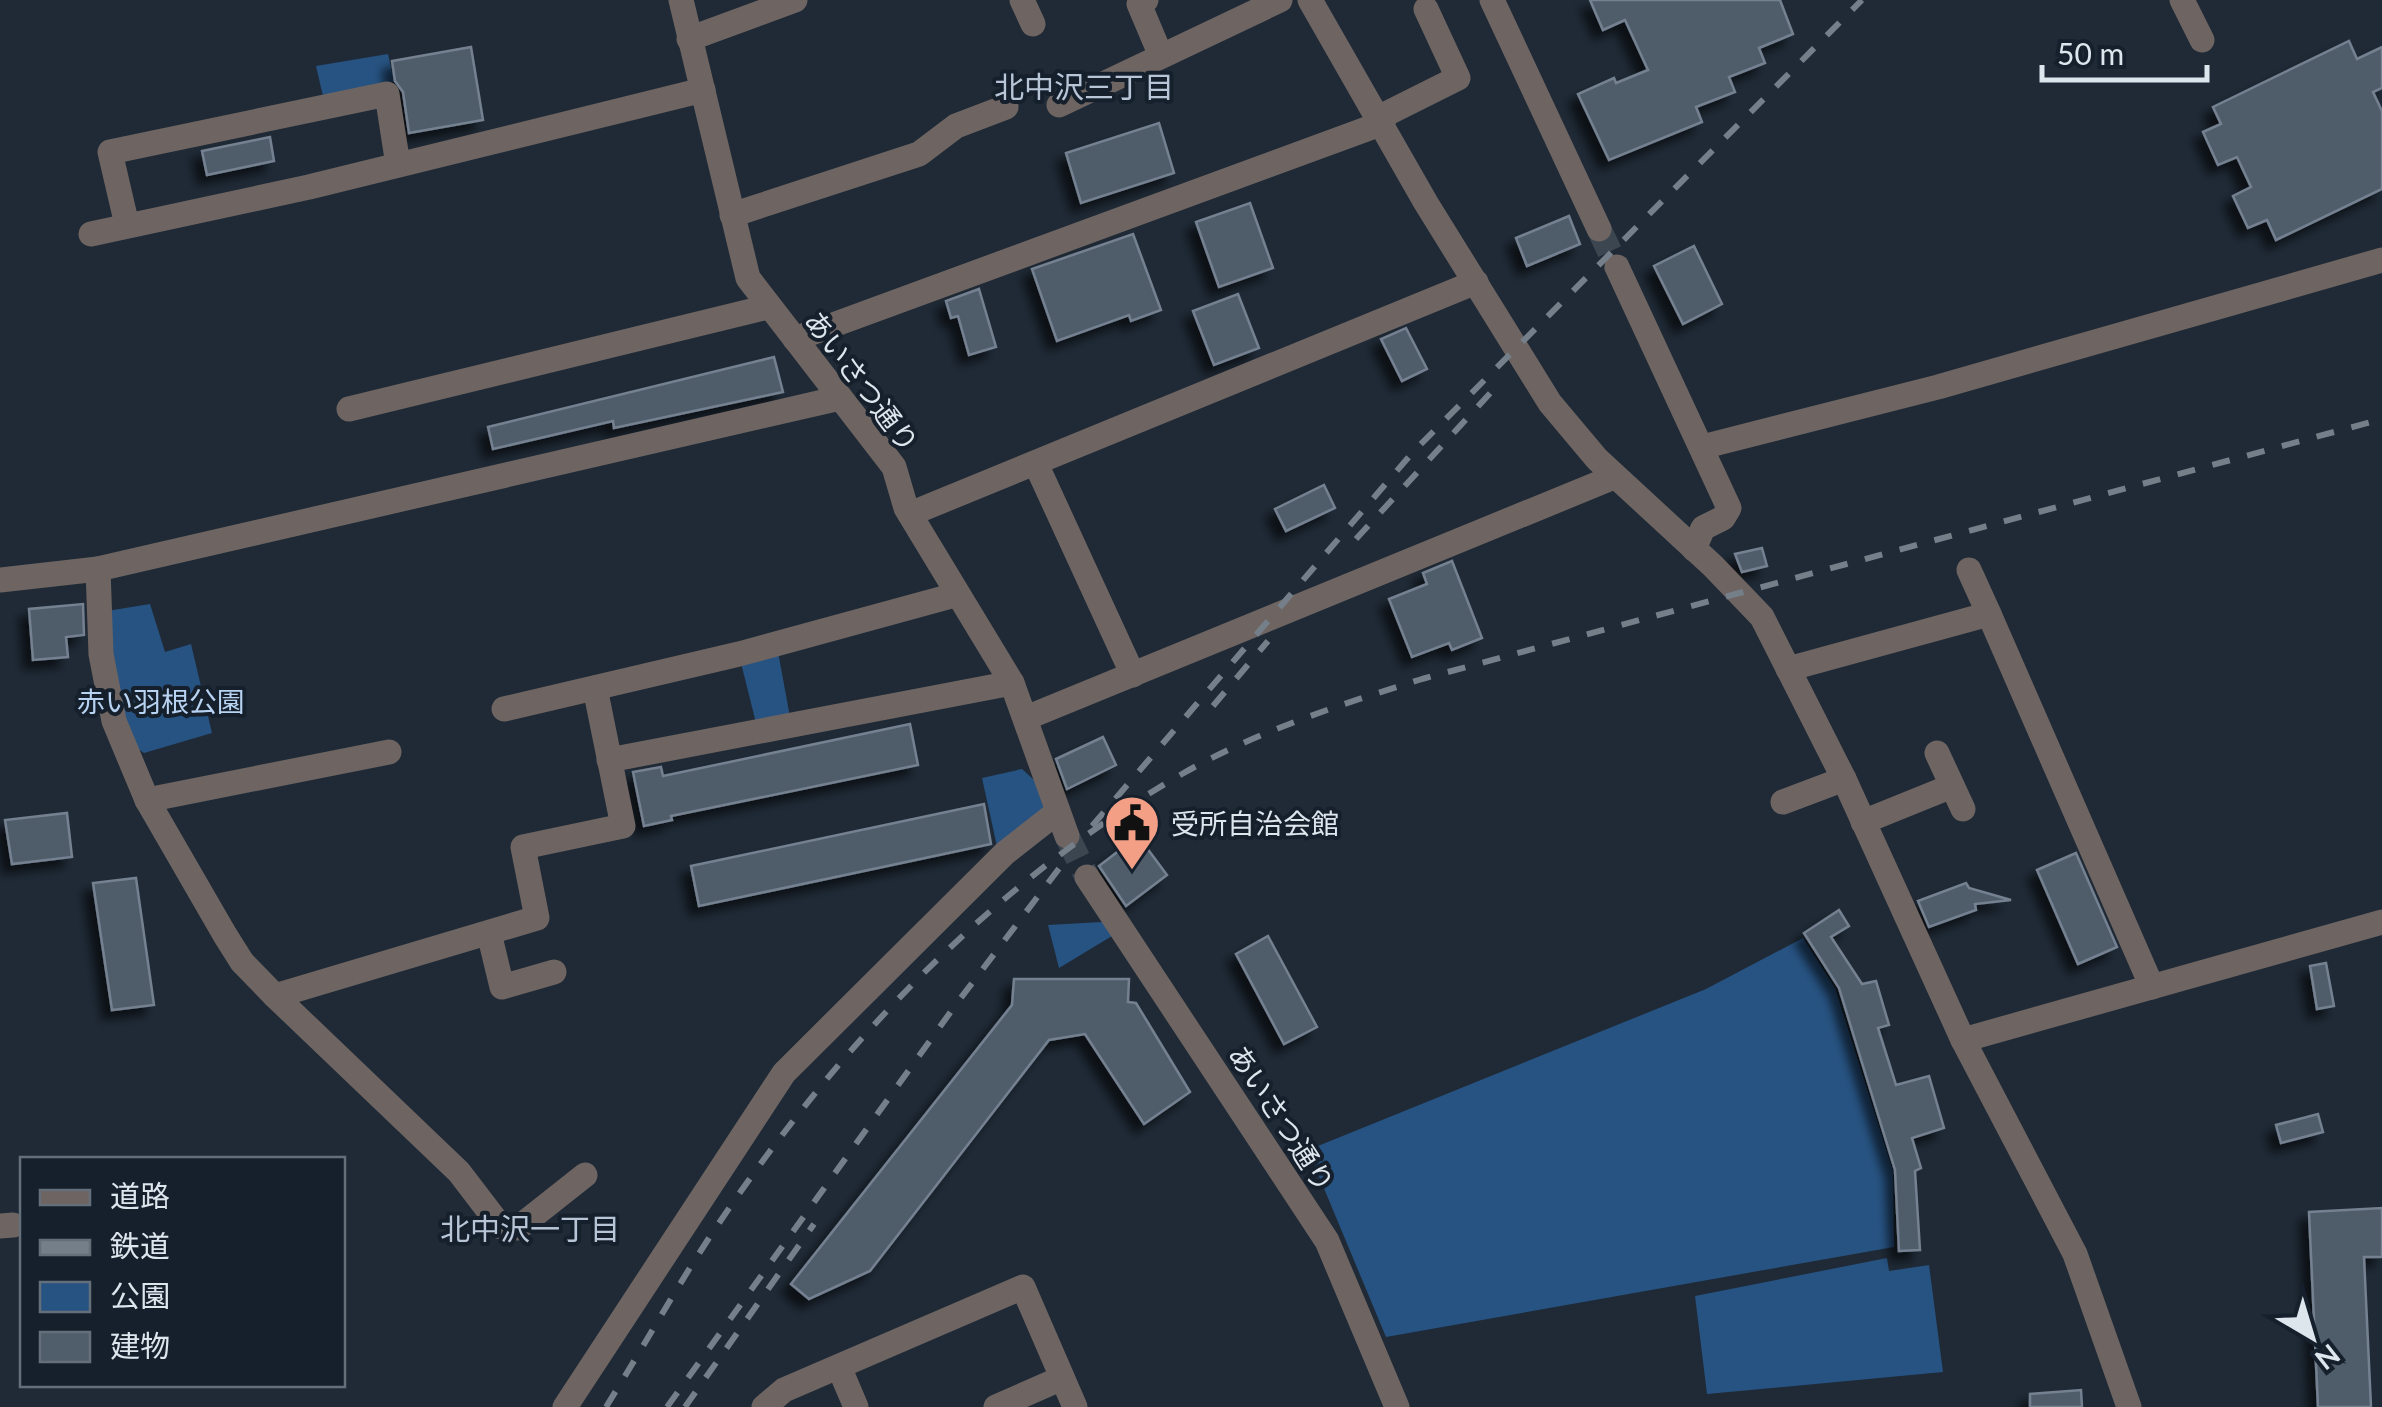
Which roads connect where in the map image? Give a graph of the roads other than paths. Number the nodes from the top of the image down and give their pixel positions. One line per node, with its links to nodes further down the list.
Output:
1 (681, 0): 11 (street, あいさつ通り)
2 (796, 0): 11 (street)
3 (1022, 0): 10 (street)
4 (1146, 0): 13 (street)
5 (1280, 0): 13 (street)
6 (1310, 0): 17 (street)
7 (1492, 0): 21 (street)
8 (2182, 0): 12 (street)
9 (1426, 9): 17 (street)
10 (1034, 24)
11 (690, 39): 14 (street, あいさつ通り)
12 (2202, 40)
13 (1161, 56): 15 (street)
14 (703, 90): 18 (street); 19 (street, あいさつ通り)
15 (1059, 105)
16 (1006, 108): 19 (street)
17 (1381, 120): 25 (street); 27 (street)
18 (398, 165): 20 (street); 20 (street)
19 (732, 215): 26 (street, あいさつ通り)
20 (127, 225): 22 (street)
21 (1598, 229)
22 (91, 234)
23 (2382, 260): 30 (street)
24 (1617, 267): 30 (street)
25 (1476, 282): 31 (street); 32 (street)
26 (768, 307): 27 (street, あいさつ通り); 29 (street)
27 (795, 339): 28 (street, あいさつ通り)
28 (840, 398): 33 (street, あいさつ通り); 35 (street)
29 (349, 408)
30 (1702, 447): 34 (street)
31 (1036, 464): 33 (street); 41 (street)
32 (1614, 476): 34 (street); 41 (street)
33 (910, 514): 38 (street, あいさつ通り)
34 (1694, 550): 40 (street)
35 (98, 570): 37 (street); 50 (street)
36 (1970, 570): 39 (street)
37 (0, 580)
38 (955, 595): 42 (street, あいさつ通り); 43 (street)
39 (1989, 614): 40 (street); 57 (street)
40 (1788, 669): 49 (street)
41 (1133, 675): 45 (street)
42 (1012, 682): 45 (street, あいさつ通り); 48 (street)
43 (594, 688): 44 (street); 48 (street)
44 (504, 709)
45 (1026, 718): 63 (street, あいさつ通り)
46 (389, 752): 50 (street)
47 (1936, 753): 52 (street)
48 (610, 760): 55 (street)
49 (1844, 779): 51 (street); 52 (street)
50 (147, 800): 58 (street)
51 (1783, 802)
52 (1863, 822): 59 (street)
53 (1087, 878): 68 (street, あいさつ通り)
54 (2382, 922): 57 (street)
55 (489, 933): 56 (street); 58 (street)
56 (554, 972)
57 (2152, 987): 59 (street)
58 (275, 996): 60 (street)
59 (1964, 1040): 69 (street)
60 (585, 1175)
61 (839, 1367): 62 (street); 64 (street); 65 (street)
62 (1062, 1378): 66 (street); 67 (street)
63 (565, 1407)
64 (764, 1407)
65 (856, 1407)
66 (996, 1407)
67 (1076, 1407)
68 (1396, 1407)
69 (2130, 1407)

